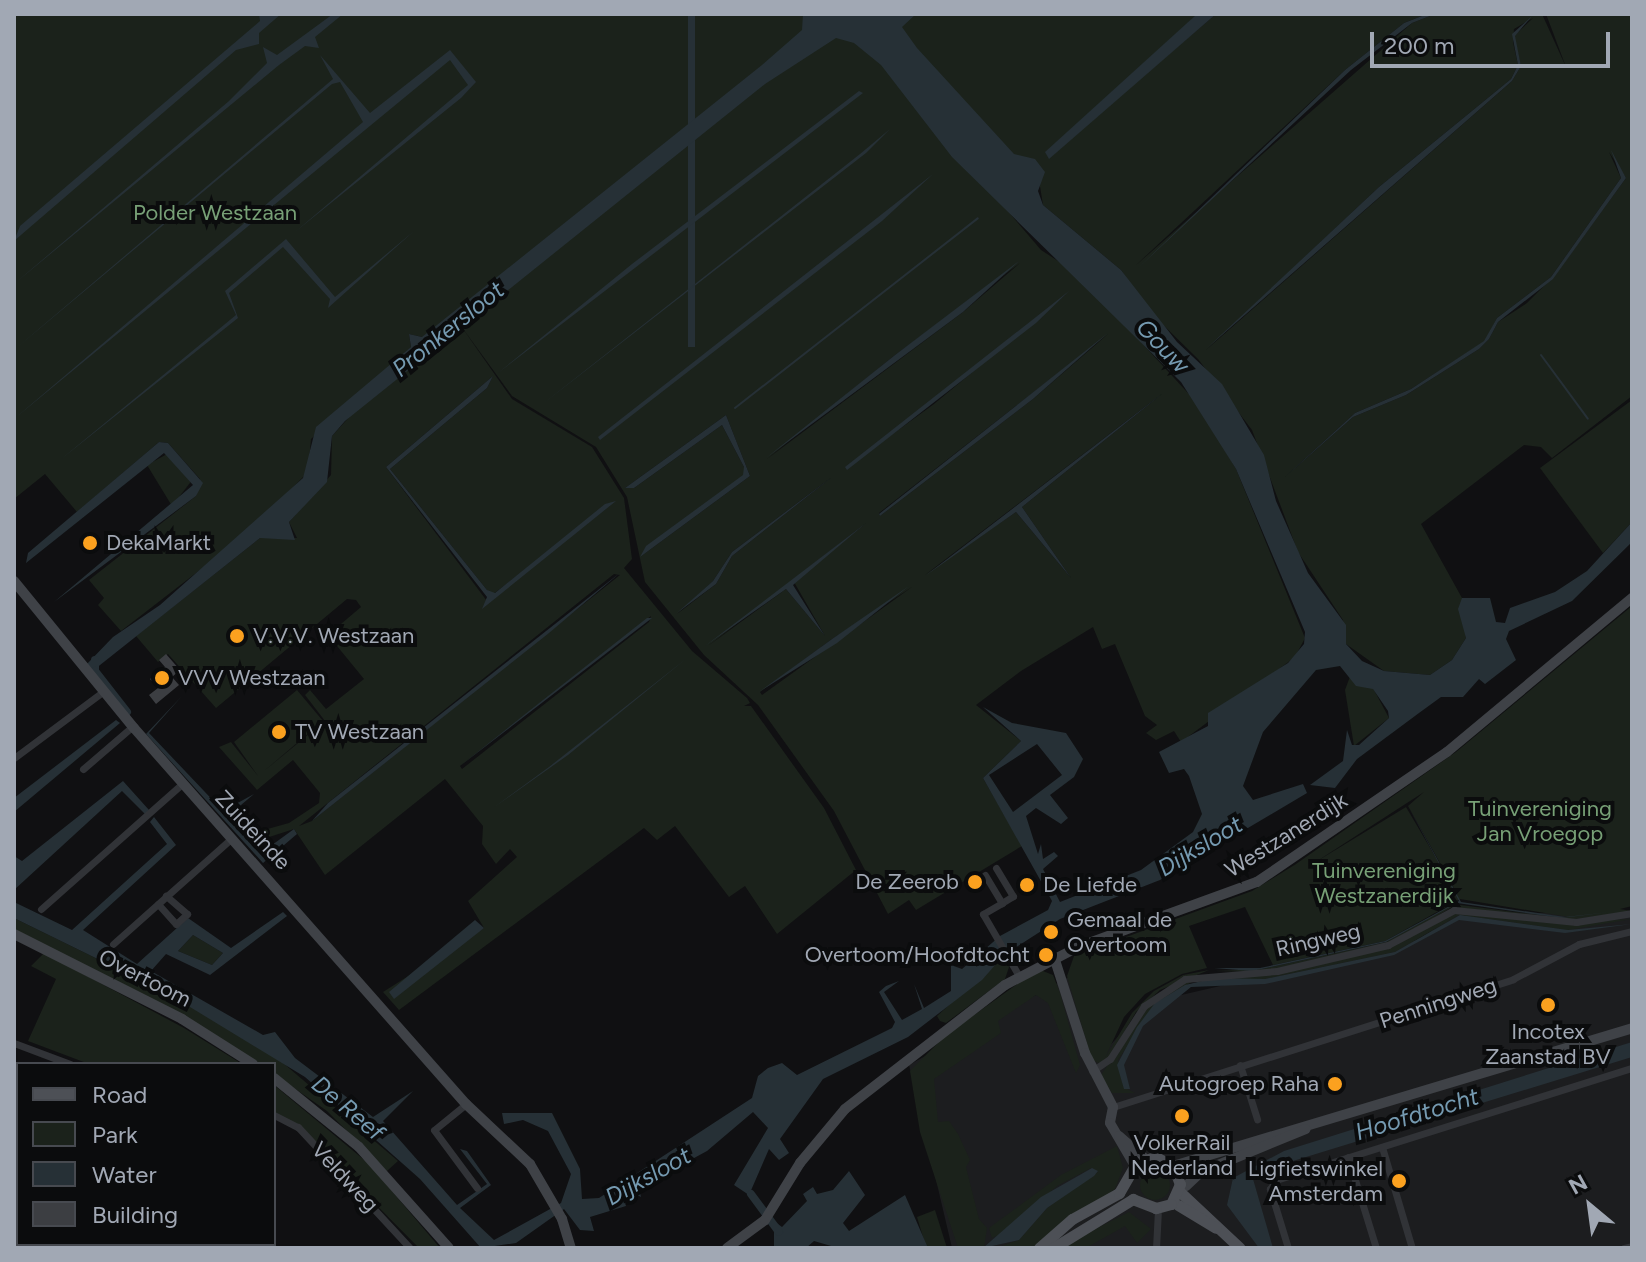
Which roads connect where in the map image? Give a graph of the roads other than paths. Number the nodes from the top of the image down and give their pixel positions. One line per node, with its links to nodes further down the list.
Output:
1 (14, 581): 3 (street, Zuideinde)
2 (1632, 598): 19 (street, Westzanerdijk)
3 (104, 691): 4 (street, Zuideinde); 5 (street)
4 (133, 726): 6 (street); 7 (street, Zuideinde)
5 (14, 758)
6 (83, 769)
7 (183, 783): 8 (street, Zuideinde); 14 (street)
8 (232, 838): 11 (street); 29 (street, Zuideinde)
9 (996, 868): 12 (street)
10 (985, 875): 12 (street)
11 (166, 896): 13 (street); 13 (street)
12 (1002, 903): 20 (street)
13 (158, 904): 18 (street)
14 (41, 909)
15 (1632, 913): 27 (street, Ringweg)
16 (1632, 931): 25 (street, Penningweg)
17 (14, 934): 24 (street, Overtoom)
18 (113, 944)
19 (1054, 957): 20 (street, Westzanerdijk); 27 (street)
20 (1019, 976): 46 (street, Westzanerdijk)
21 (1632, 1028): 33 (street)
22 (14, 1043): 23 (street)
23 (65, 1062)
24 (250, 1062)
25 (1240, 1065): 30 (street, Penningweg); 32 (street)
26 (1632, 1068): 34 (street)
27 (1092, 1071): 30 (street)
28 (276, 1080): 44 (street)
29 (466, 1104): 38 (street); 45 (street, Zuideinde)
30 (1113, 1107): 36 (street)
31 (276, 1116): 43 (street, Veldweg)
32 (1257, 1119)
33 (1311, 1126): 37 (street); 39 (street)
34 (1382, 1147): 35 (street); 53 (street)
35 (1348, 1157): 51 (street); 52 (street)
36 (1138, 1164): 37 (main road); 40 (main road); 47 (main road)
37 (1175, 1168): 39 (main road)
38 (477, 1188)
39 (1182, 1194): 41 (main road); 50 (main road)
40 (1135, 1202): 41 (main road); 48 (main road)
41 (1159, 1211): 49 (street)
42 (1632, 1246): 54 (street)
43 (410, 1248)
44 (449, 1248)
45 (571, 1248)
46 (727, 1248)
47 (1039, 1248)
48 (1053, 1248)
49 (1156, 1248)
50 (1240, 1248)
51 (1288, 1248)
52 (1376, 1248)
53 (1412, 1248)
54 (1624, 1248)

